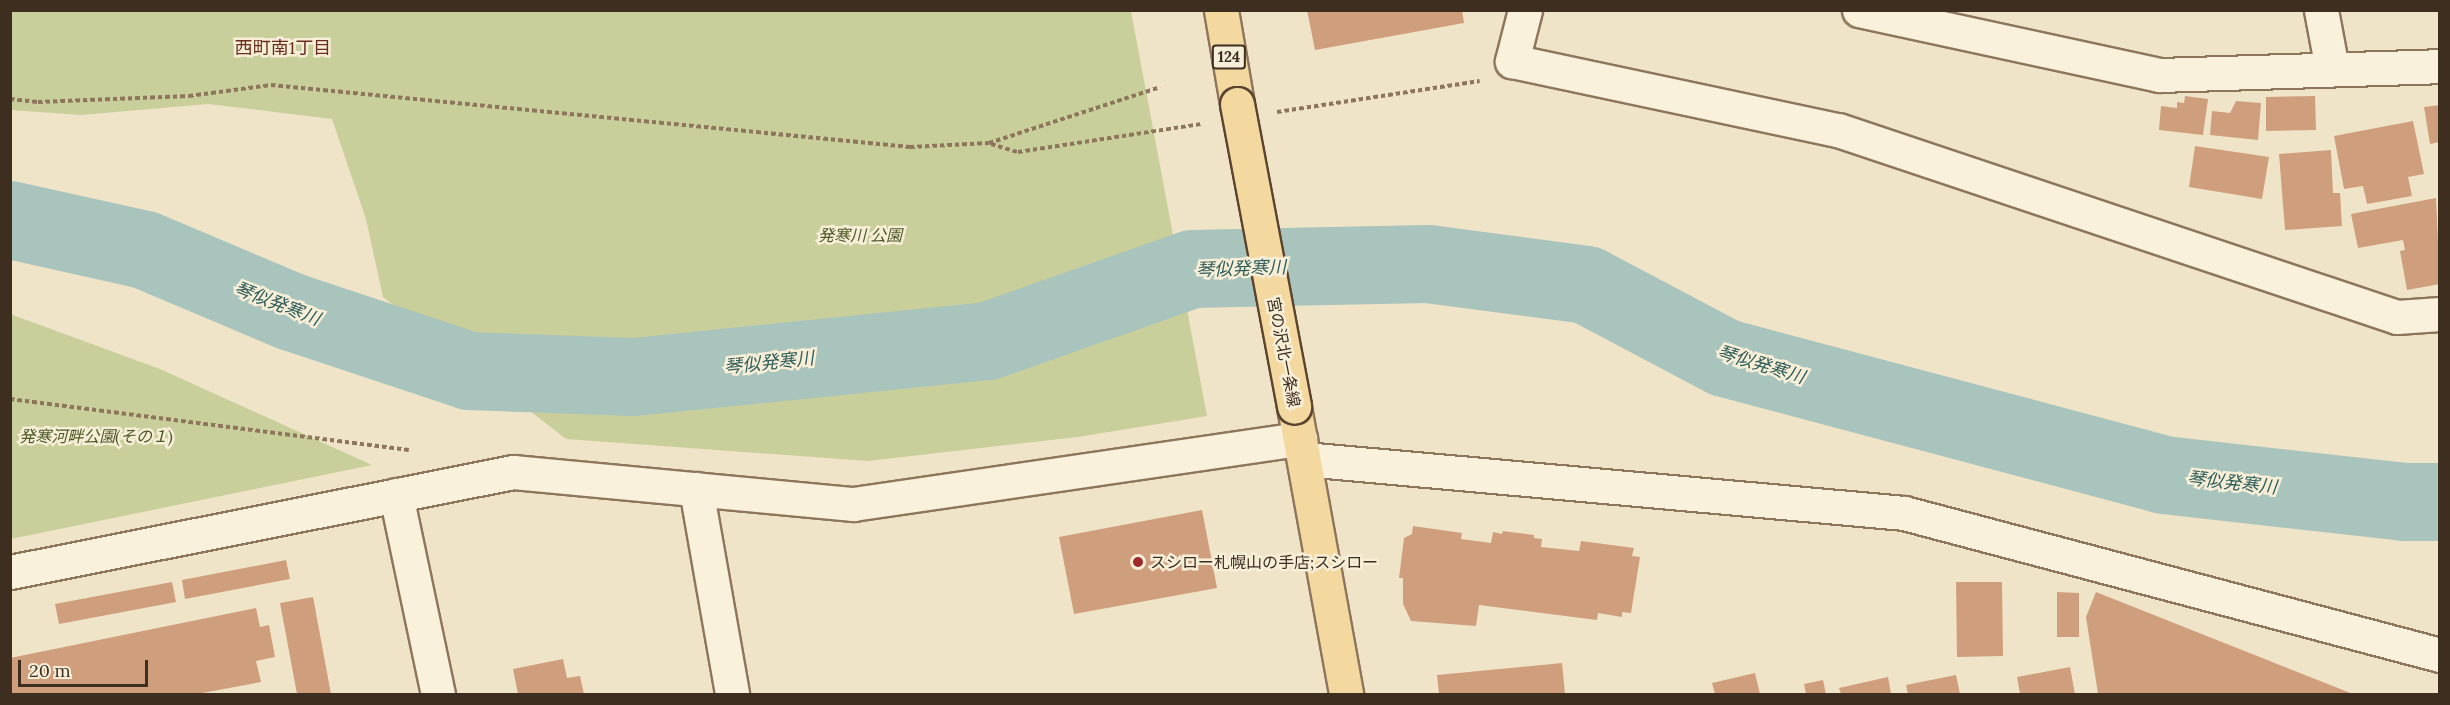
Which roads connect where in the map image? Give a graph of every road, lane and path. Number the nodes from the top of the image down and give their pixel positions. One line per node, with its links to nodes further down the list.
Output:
1 (1221, 10): 12 (main road, 宮の沢北一条線 / 124, bridge)
2 (1525, 10): 10 (street)
3 (1859, 10): 5 (street)
4 (2320, 10): 7 (street)
5 (1963, 21): 7 (street)
6 (2439, 66): 7 (street)
7 (2332, 69)
8 (1160, 87): 9 (path)
9 (10, 99)
10 (2439, 314)
11 (10, 399): 13 (path)
12 (1302, 449): 14 (street); 17 (street); 20 (main road, 宮の沢北一条線 / 124)
13 (420, 452)
14 (696, 489): 15 (street); 19 (street)
15 (396, 495): 16 (street); 18 (street)
16 (10, 572)
17 (2439, 655)
18 (438, 694)
19 (732, 694)
20 (1346, 694)

